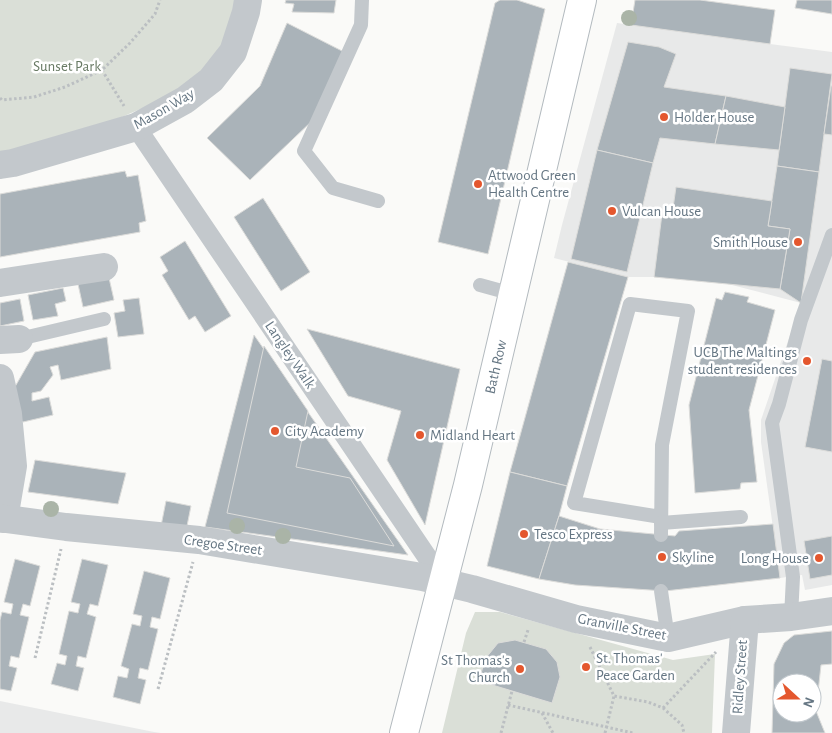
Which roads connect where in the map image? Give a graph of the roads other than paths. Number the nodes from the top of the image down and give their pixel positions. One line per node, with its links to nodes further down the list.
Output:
1 (248, 0): 4 (street, Mason Way)
2 (362, 0): 6 (lane)
3 (582, 0): 11 (main road, Bath Row)
4 (136, 127): 5 (street, Mason Way); 18 (street, Langley Walk)
5 (0, 165)
6 (378, 201)
7 (832, 235): 21 (lane)
8 (104, 267): 9 (street)
9 (0, 284)
10 (480, 285): 11 (lane)
11 (513, 294): 18 (main road, Bath Row)
12 (104, 319): 13 (lane)
13 (10, 339)
14 (0, 378): 16 (street)
15 (741, 517): 17 (lane)
16 (2, 519): 18 (street, Cregoe Street)
17 (661, 525): 17 (lane)
18 (444, 582): 23 (street, Granville Street); 24 (main road, Bath Row)
19 (661, 591): 23 (lane)
20 (832, 611): 21 (street, Granville Street)
21 (791, 617): 22 (street, Granville Street)
22 (745, 620): 23 (street, Granville Street); 25 (street, Ridley Street)
23 (668, 638)
24 (404, 733)
25 (736, 733)

